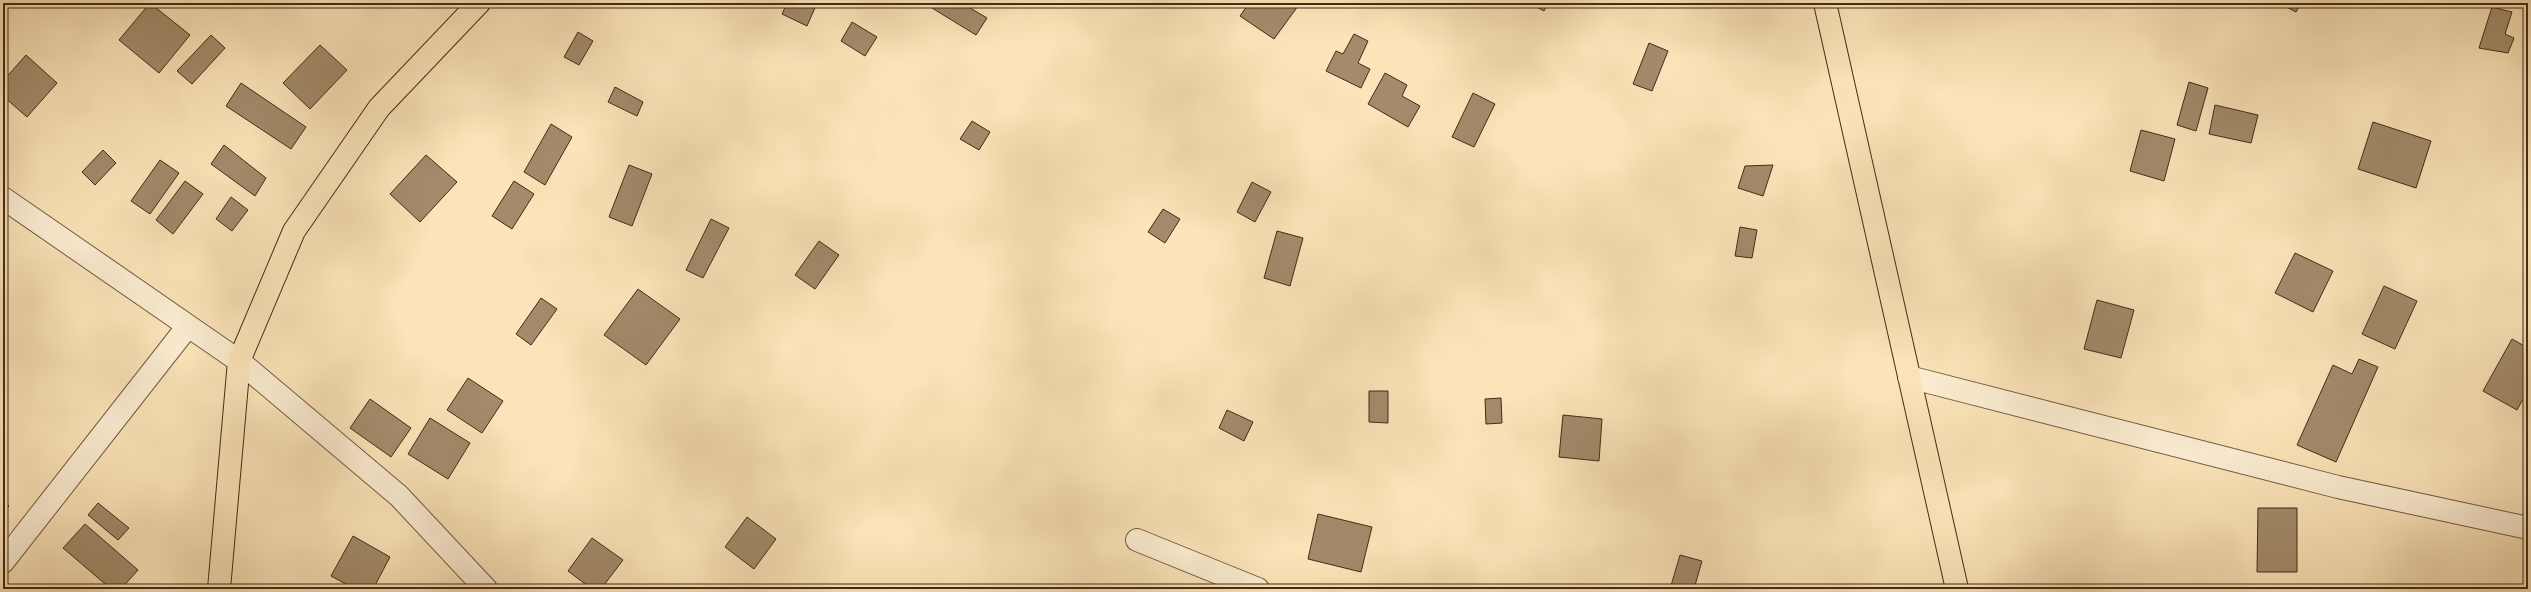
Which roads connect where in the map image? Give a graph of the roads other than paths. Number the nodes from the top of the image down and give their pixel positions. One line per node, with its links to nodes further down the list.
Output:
1 (479, 3): 5 (main road)
2 (1825, 3): 6 (main road)
3 (3, 198): 4 (street)
4 (188, 326): 5 (street); 9 (street)
5 (239, 361): 10 (main road); 11 (street)
6 (1909, 377): 7 (street); 13 (main road)
7 (2528, 528)
8 (1137, 540): 12 (street)
9 (3, 562)
10 (219, 589)
11 (486, 589)
12 (1258, 589)
13 (1957, 589)

